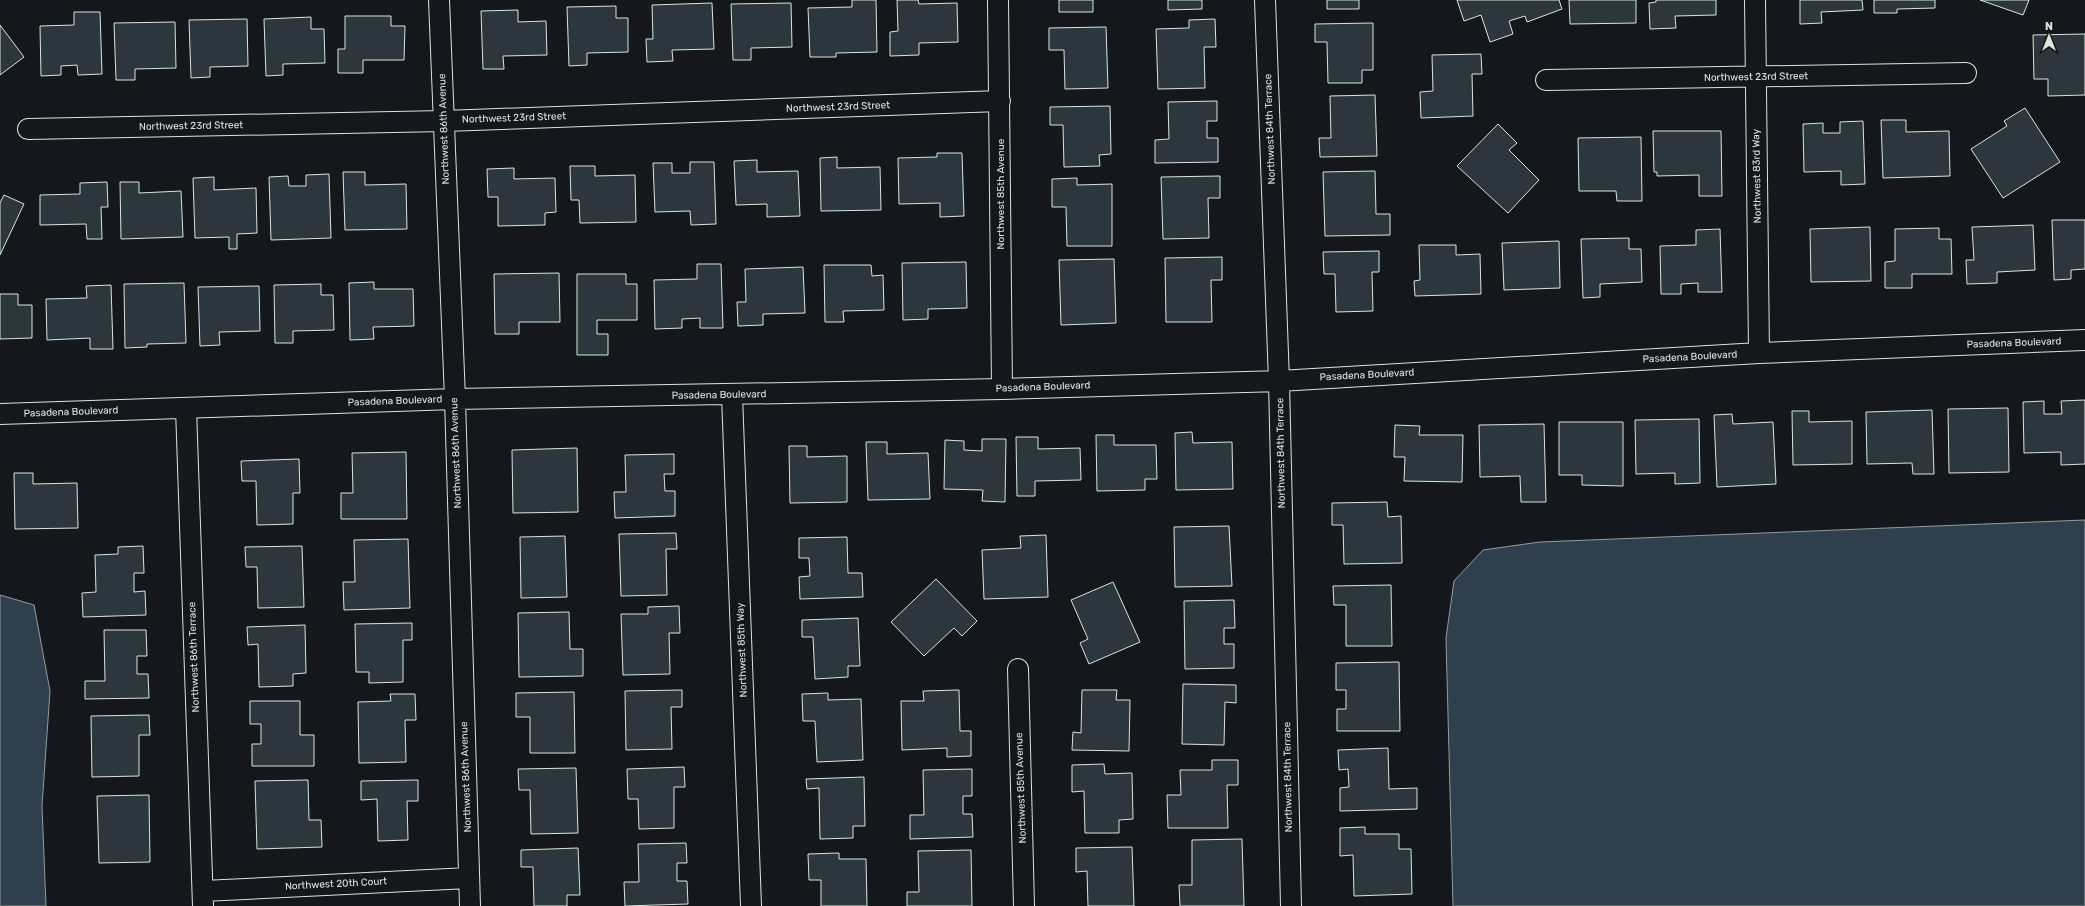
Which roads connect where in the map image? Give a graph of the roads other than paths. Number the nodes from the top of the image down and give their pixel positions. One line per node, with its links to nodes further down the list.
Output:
1 (439, 0): 9 (street, Northwest 86th Avenue)
2 (998, 0): 8 (street, Northwest 85th Avenue)
3 (1265, 0): 13 (street, Northwest 84th Terrace)
4 (1755, 0): 6 (street, Northwest 83rd Way)
5 (1966, 73): 6 (street, Northwest 23rd Street)
6 (1756, 78): 7 (street, Northwest 23rd Street); 12 (street, Northwest 83rd Way)
7 (1546, 80)
8 (1000, 101): 9 (street, Northwest 23rd Street); 14 (street, Northwest 85th Avenue)
9 (444, 121): 10 (street, Northwest 23rd Street); 16 (street, Northwest 86th Avenue)
10 (28, 129)
11 (2085, 340): 12 (street, Pasadena Boulevard)
12 (1758, 353): 13 (street, Pasadena Boulevard)
13 (1280, 380): 14 (street, Pasadena Boulevard); 25 (street, Northwest 84th Terrace)
14 (1002, 389): 15 (street, Pasadena Boulevard)
15 (732, 395): 16 (street, Pasadena Boulevard); 23 (street, Northwest 85th Way)
16 (455, 399): 17 (street, Pasadena Boulevard); 20 (street, Northwest 86th Avenue)
17 (186, 408): 18 (street, Pasadena Boulevard); 21 (street, Northwest 86th Terrace)
18 (0, 414)
19 (1018, 670): 24 (street, Northwest 85th Avenue)
20 (469, 878): 21 (street, Northwest 20th Court); 22 (street, Northwest 86th Avenue)
21 (203, 898)
22 (470, 906)
23 (751, 906)
24 (1024, 906)
25 (1291, 906)

